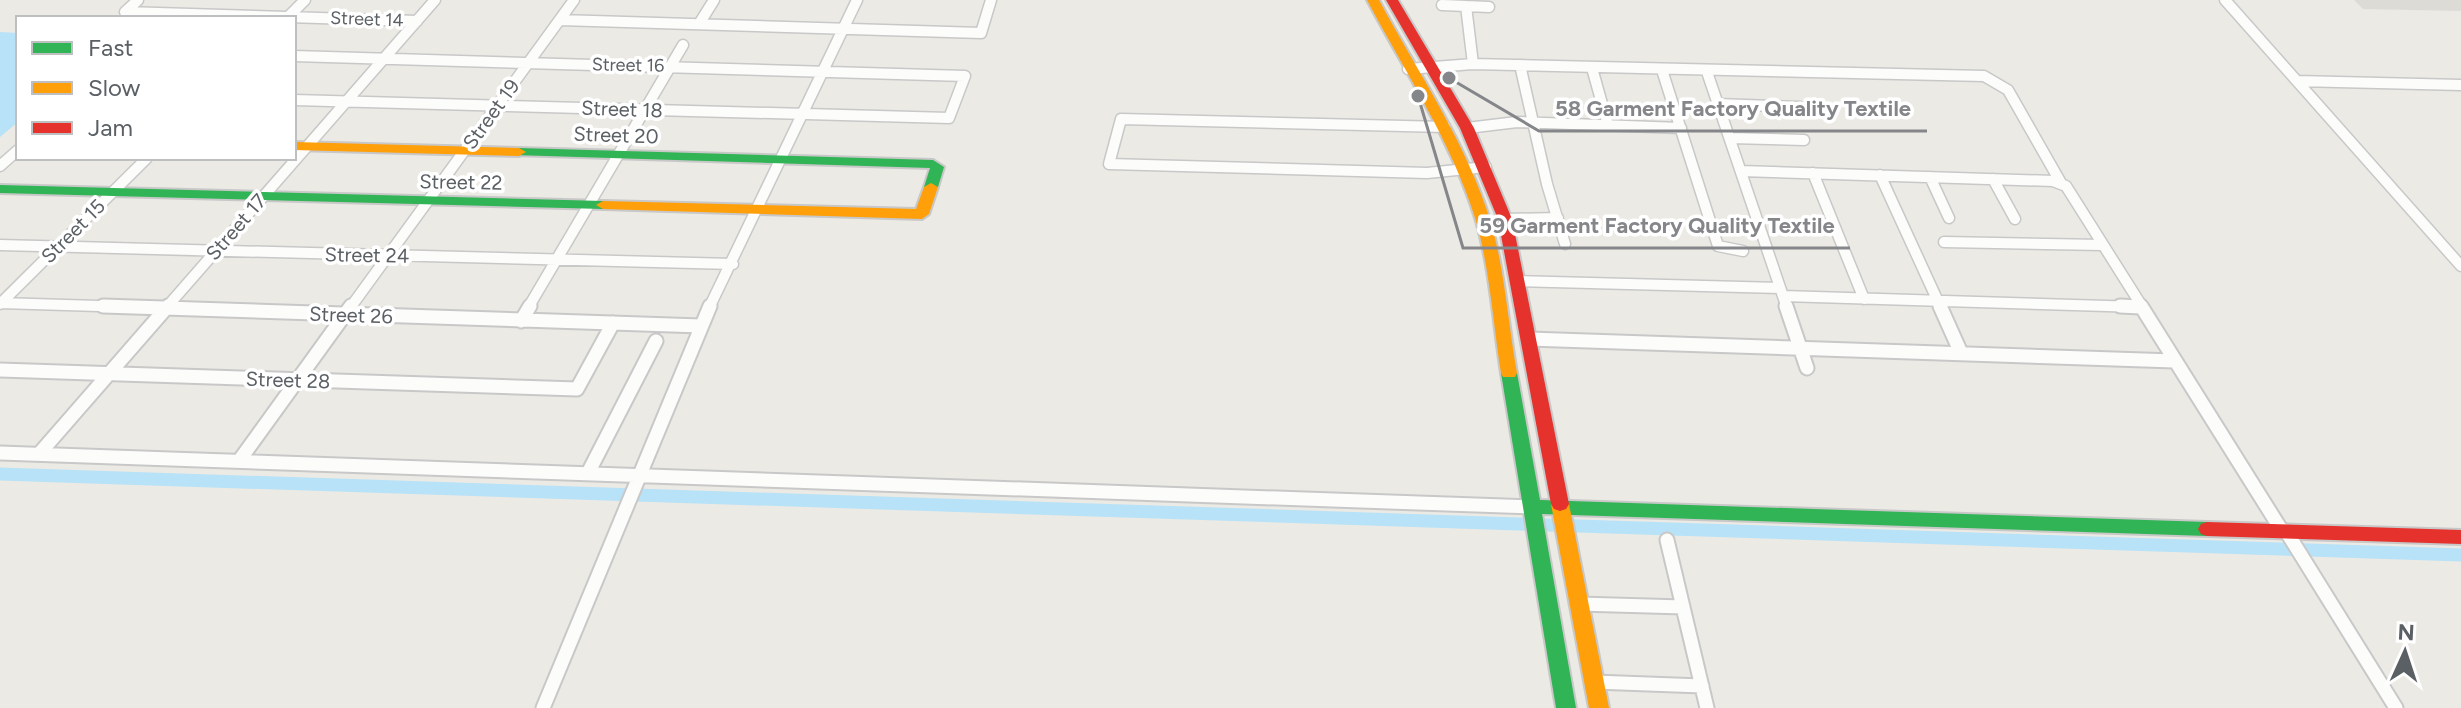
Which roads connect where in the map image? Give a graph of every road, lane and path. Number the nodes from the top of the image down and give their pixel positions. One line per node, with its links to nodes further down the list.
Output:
1 (138, 0): 14 (street, Street 14)
2 (305, 0): 15 (street)
3 (435, 0): 18 (street, Street 17)
4 (574, 0): 17 (street, Street 19)
5 (714, 0): 19 (street)
6 (857, 0): 20 (street)
7 (991, 0): 20 (street)
8 (1373, 0): 30 (street)
9 (1392, 0): 28 (street)
10 (2225, 0): 34 (street)
11 (1442, 5): 12 (street)
12 (1466, 6): 13 (street); 25 (street)
13 (1489, 7)
14 (168, 16)
15 (290, 16)
16 (296, 18): 18 (street, Street 14)
17 (560, 20): 19 (street); 24 (street, Street 19)
18 (417, 21): 23 (street, Street 17)
19 (699, 24): 20 (street)
20 (844, 29): 31 (street)
21 (683, 45): 27 (street)
22 (296, 56): 23 (street, Street 16)
23 (383, 59): 24 (street, Street 16); 37 (street, Street 17)
24 (529, 62): 27 (street, Street 16); 39 (street, Street 19)
25 (1473, 64): 26 (street); 28 (street)
26 (1520, 65): 29 (street); 44 (street)
27 (671, 66): 31 (street, Street 16); 41 (street)
28 (1428, 66): 30 (street); 47 (street)
29 (1592, 68): 32 (street); 45 (street)
30 (1408, 69): 46 (street)
31 (823, 70): 42 (street); 43 (street, Street 16)
32 (1662, 70): 33 (street); 48 (street)
33 (1707, 72): 38 (street); 66 (street)
34 (2297, 81): 35 (street); 88 (street)
35 (2461, 85)
36 (296, 100): 37 (street, Street 18)
37 (346, 101): 39 (street, Street 18); 51 (street, Street 17)
38 (1718, 104): 40 (street); 49 (street)
39 (497, 105): 41 (street, Street 18); 52 (street, Street 19)
40 (1800, 107)
41 (645, 109): 42 (street, Street 18); 54 (street)
42 (802, 114): 43 (street, Street 18); 57 (street)
43 (949, 118)
44 (1532, 123): 45 (street); 47 (street); 74 (street)
45 (1608, 125): 48 (street)
46 (1445, 127): 60 (street); 60 (street)
47 (1467, 128): 59 (street)
48 (1681, 128): 84 (street)
49 (1730, 138): 50 (street); 61 (street)
50 (1804, 140)
51 (300, 147): 52 (street, Street 20)
52 (464, 151): 54 (street, Street 20); 70 (street, Street 19)
53 (16, 152): 58 (street)
54 (618, 155): 57 (street, Street 20); 71 (street)
55 (145, 160): 68 (street, Street 15)
56 (290, 160): 69 (street, Street 17)
57 (782, 160): 72 (street); 73 (street, Street 20)
58 (0, 166)
59 (1486, 167): 60 (street); 76 (street)
60 (1464, 169): 114 (street)
61 (1741, 171): 62 (street); 90 (street)
62 (1813, 173): 63 (street); 91 (street)
63 (1880, 175): 64 (street); 92 (street)
64 (1930, 177): 65 (street); 75 (street)
65 (1993, 179): 66 (street); 77 (street)
66 (2061, 183): 81 (street)
67 (0, 189): 68 (street, Street 22)
68 (112, 193): 69 (street, Street 22); 82 (street, Street 15)
69 (262, 197): 70 (street, Street 22); 83 (street, Street 17)
70 (428, 201): 71 (street, Street 22); 85 (street, Street 19)
71 (589, 205): 72 (street, Street 22); 86 (street)
72 (758, 210): 73 (street, Street 22); 87 (street)
73 (922, 214)
74 (1558, 218): 76 (street); 79 (street)
75 (1949, 218)
76 (1505, 219): 89 (street)
77 (2015, 219)
78 (1944, 242): 81 (street)
79 (1565, 244)
80 (0, 245): 82 (street, Street 24)
81 (2102, 245): 94 (street)
82 (58, 247): 83 (street, Street 24); 93 (street, Street 15)
83 (215, 251): 85 (street, Street 24); 95 (street, Street 17)
84 (1743, 251)
85 (389, 255): 86 (street, Street 24); 96 (street, Street 19)
86 (557, 259): 87 (street, Street 24); 97 (street)
87 (733, 264): 99 (street)
88 (2461, 266)
89 (1519, 281): 90 (street); 100 (street)
90 (1782, 292): 91 (street); 102 (street)
91 (1864, 299): 92 (street)
92 (1937, 300): 94 (street); 103 (street)
93 (0, 304): 95 (street, Street 26)
94 (2140, 307): 104 (street)
95 (165, 309): 96 (street, Street 26); 107 (street, Street 17)
96 (345, 315): 97 (street, Street 26); 108 (street, Street 19)
97 (521, 321): 98 (street, Street 26)
98 (613, 323): 99 (street, Street 26); 108 (street, Street 28)
99 (701, 326): 113 (street)
100 (1529, 339): 102 (street); 115 (street)
101 (656, 341): 112 (street)
102 (1800, 347): 103 (street); 105 (street)
103 (1961, 353): 104 (street)
104 (2174, 361): 117 (street)
105 (1807, 368)
106 (0, 370): 107 (street, Street 28)
107 (108, 373): 108 (street, Street 28); 110 (street, Street 17)
108 (298, 380): 111 (street, Street 19)
109 (0, 453): 110 (street)
110 (39, 454): 111 (street)
111 (239, 461): 112 (street)
112 (588, 473): 113 (street)
113 (638, 477): 114 (street); 123 (street)
114 (1532, 520): 115 (street); 124 (street)
115 (1563, 520): 117 (street); 119 (street)
116 (2461, 537): 117 (street)
117 (2290, 538): 127 (street)
118 (1667, 540): 120 (street)
119 (1579, 604): 120 (street); 121 (street)
120 (1683, 607): 122 (street)
121 (1594, 682): 122 (street); 125 (street)
122 (1702, 686): 126 (street)
123 (543, 708)
124 (1566, 708)
125 (1599, 708)
126 (1707, 708)
127 (2396, 708)

